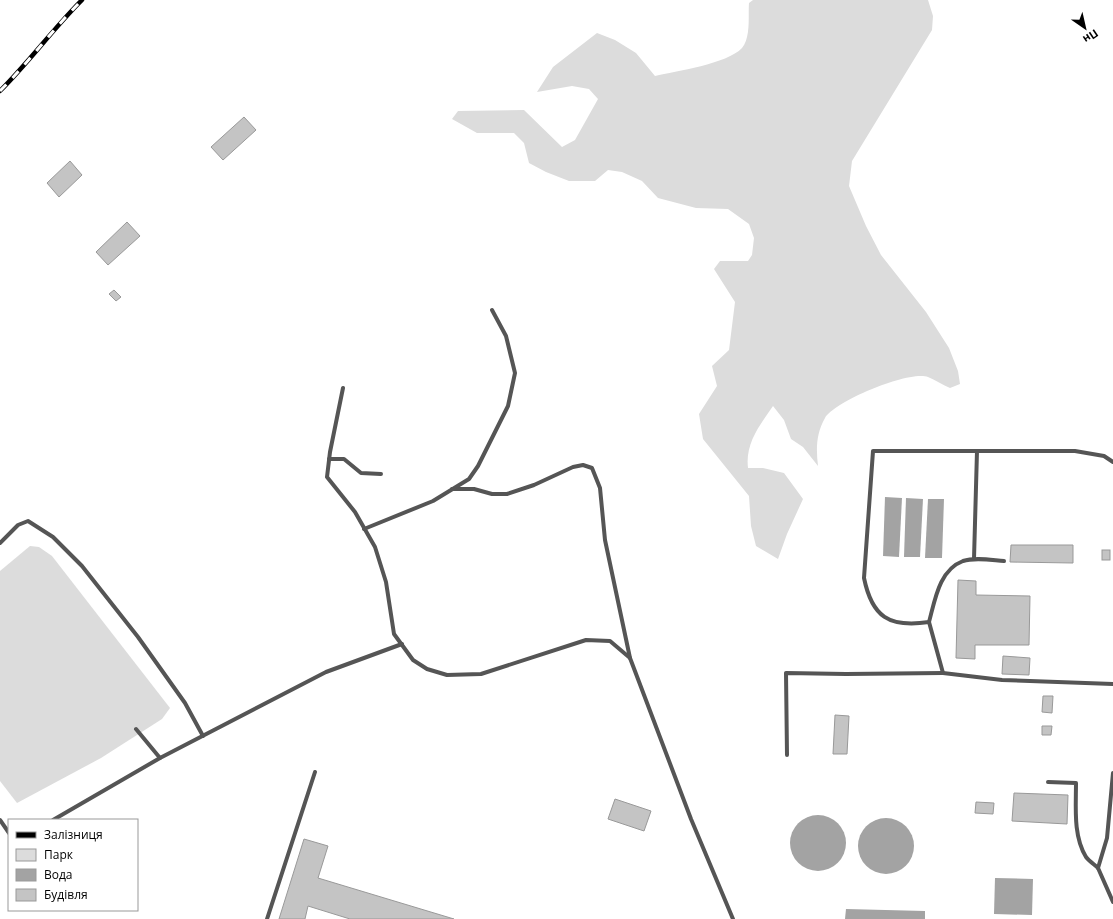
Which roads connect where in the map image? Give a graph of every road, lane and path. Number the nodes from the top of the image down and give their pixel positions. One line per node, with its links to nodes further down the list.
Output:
1 (492, 310): 7 (lane)
2 (343, 388): 4 (lane)
3 (977, 451): 5 (lane); 10 (lane); 12 (lane)
4 (329, 459): 6 (lane); 8 (lane)
5 (1113, 462)
6 (381, 474)
7 (452, 489): 8 (lane); 14 (lane)
8 (364, 529): 13 (lane)
9 (0, 543): 18 (lane)
10 (974, 559): 11 (lane); 12 (lane)
11 (1004, 561)
12 (928, 622): 15 (lane)
13 (402, 644): 14 (lane); 18 (lane)
14 (630, 658): 30 (lane)
15 (943, 673): 16 (lane); 19 (lane)
16 (1113, 684)
17 (136, 729): 20 (lane)
18 (203, 736): 20 (lane)
19 (787, 755)
20 (160, 758): 24 (lane)
21 (315, 772): 29 (lane)
22 (1113, 773): 27 (lane)
23 (1048, 782): 27 (lane)
24 (55, 819)
25 (0, 820): 26 (lane)
26 (8, 832)
27 (1098, 868): 28 (lane)
28 (1113, 902)
29 (267, 919)
30 (733, 919)

